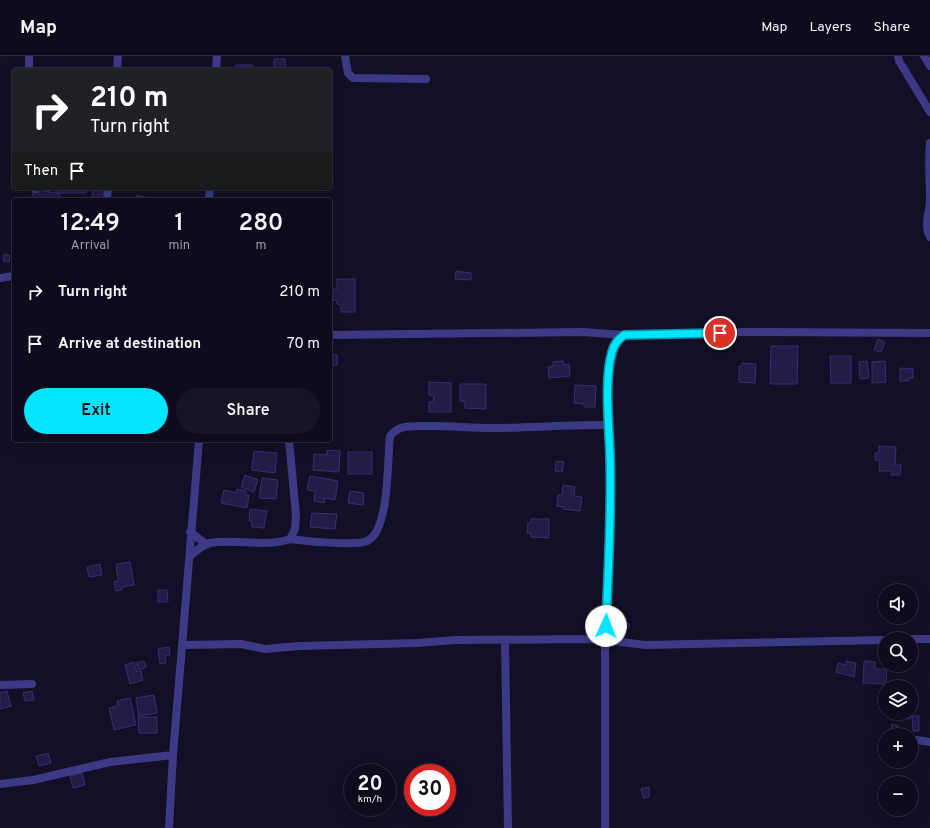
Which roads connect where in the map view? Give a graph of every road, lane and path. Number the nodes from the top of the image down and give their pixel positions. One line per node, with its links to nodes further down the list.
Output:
1 (29, 56): 8 (street)
2 (118, 56): 9 (street)
3 (217, 56): 10 (street)
4 (345, 56): 11 (street)
5 (898, 56): 12 (street)
6 (924, 56): 7 (street)
7 (930, 66)
8 (29, 68)
9 (117, 68)
10 (216, 68)
11 (426, 79)
12 (930, 112)
13 (930, 143): 14 (street)
14 (930, 237)
15 (12, 276): 16 (street)
16 (0, 278)
17 (930, 333): 19 (street)
18 (332, 335): 19 (street)
19 (624, 335): 20 (street)
20 (608, 425): 24 (street); 30 (street)
21 (198, 442): 23 (street)
22 (289, 442): 24 (street)
23 (190, 532): 25 (street); 26 (street)
24 (290, 539): 25 (street)
25 (206, 544): 26 (street)
26 (190, 556): 32 (street)
27 (918, 639): 28 (street)
28 (930, 639)
29 (505, 640): 30 (street); 32 (street); 40 (street)
30 (602, 640): 31 (street); 41 (street)
31 (878, 640)
32 (183, 645): 37 (street)
33 (32, 684): 34 (street)
34 (0, 685)
35 (918, 740): 36 (street)
36 (930, 742)
37 (173, 755): 38 (street); 39 (street)
38 (0, 784)
39 (169, 828)
40 (508, 828)
41 (605, 828)

